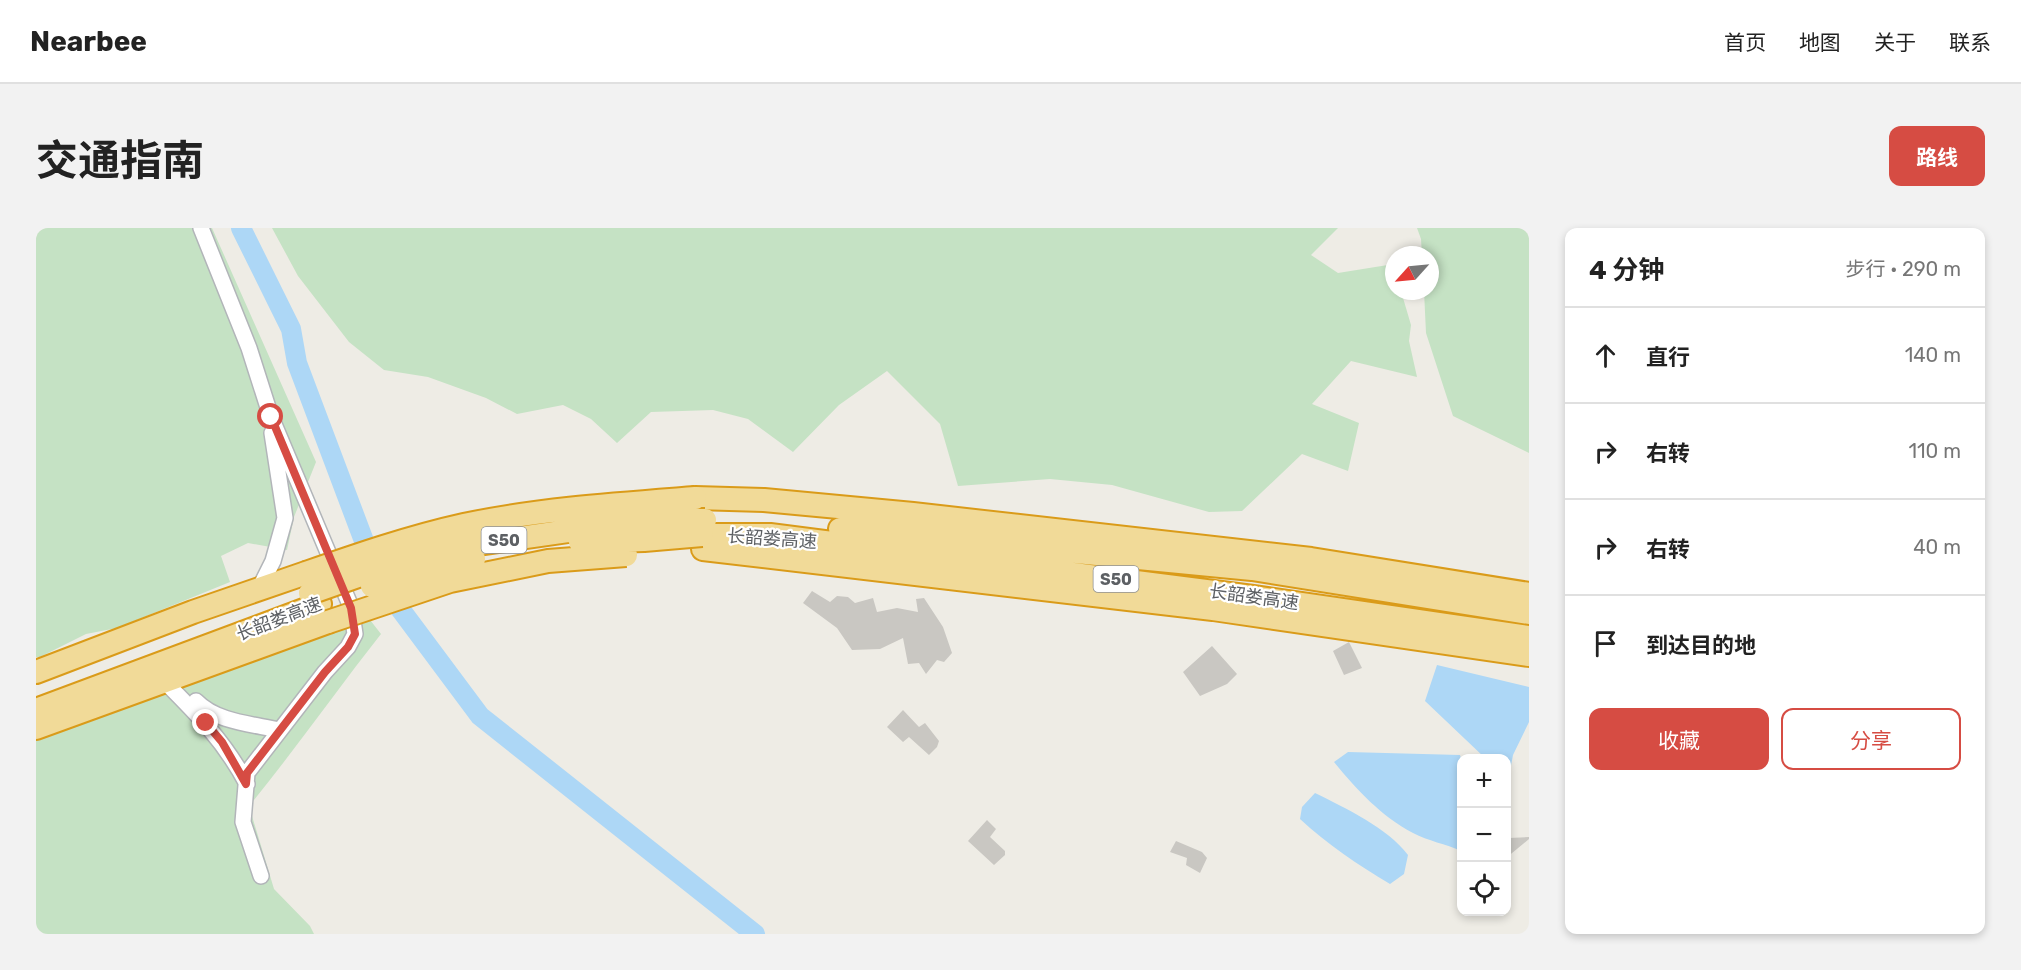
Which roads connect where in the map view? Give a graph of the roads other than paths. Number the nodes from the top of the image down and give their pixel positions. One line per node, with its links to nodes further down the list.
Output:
1 (201, 228): 2 (street)
2 (271, 417): 4 (street); 15 (street)
3 (703, 535): 6 (highway, bridge); 6 (highway, 长韶娄高速 / S50, bridge); 7 (highway, 长韶娄高速 / S50); 8 (highway, 长韶娄高速 / S50); 9 (highway)
4 (260, 589): 6 (highway); 10 (highway)
5 (1529, 594): 6 (highway, bridge)
6 (316, 598): 11 (highway); 12 (highway, 长韶娄高速 / S50); 13 (highway, 长韶娄高速 / S50)
7 (1529, 613)
8 (1529, 637)
9 (1529, 655)
10 (36, 672)
11 (172, 679): 14 (highway); 15 (street); 16 (street)
12 (36, 694)
13 (36, 710)
14 (36, 728)
15 (279, 730): 16 (street)
16 (246, 784): 17 (street)
17 (261, 876)

